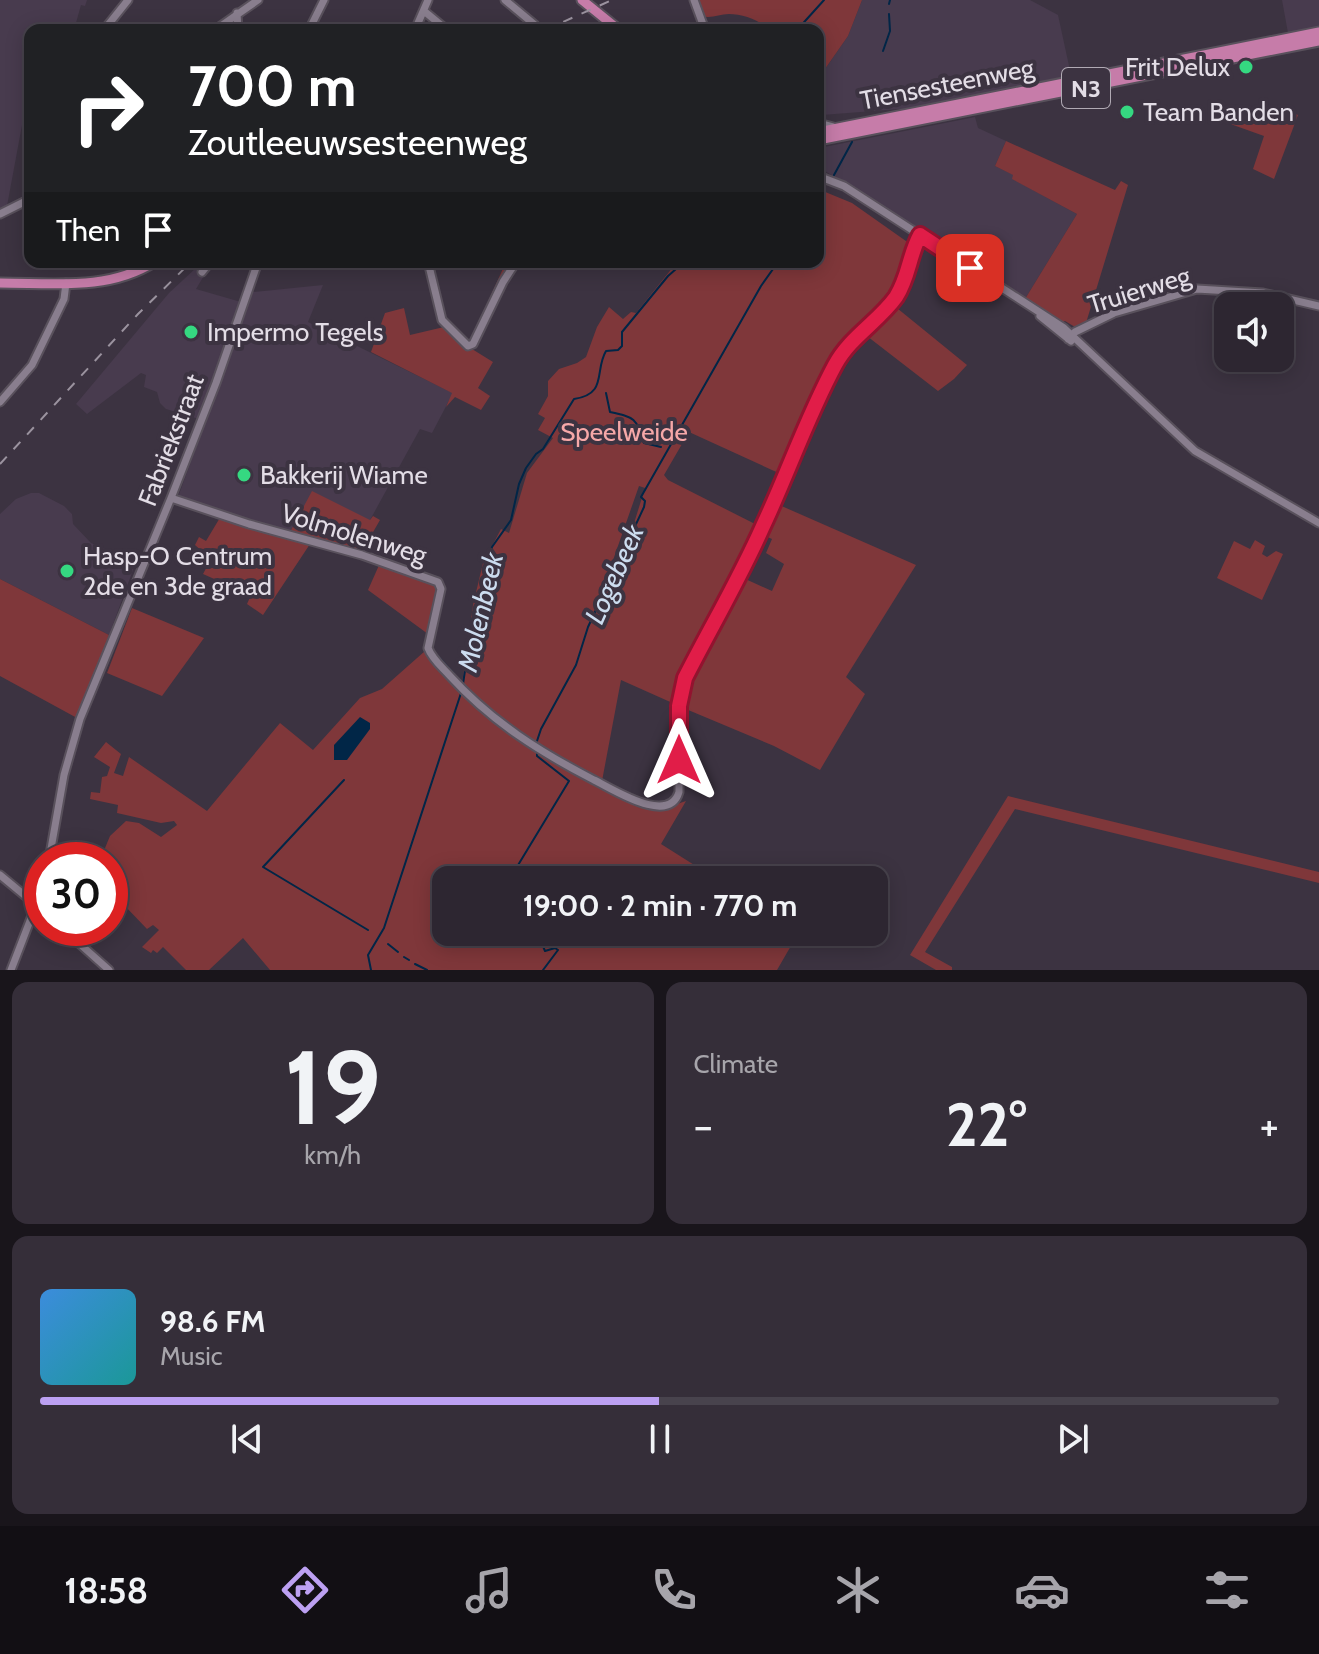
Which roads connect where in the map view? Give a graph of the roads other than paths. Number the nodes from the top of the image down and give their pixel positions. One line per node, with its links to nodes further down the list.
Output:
1 (128, 0): 10 (street)
2 (258, 0): 9 (street)
3 (324, 0): 13 (street)
4 (428, 0): 8 (street)
5 (505, 0): 16 (street)
6 (582, 0): 17 (main road)
7 (694, 0): 18 (street)
8 (424, 11): 14 (street); 15 (street)
9 (237, 13): 11 (street); 12 (street)
10 (109, 24)
11 (223, 24)
12 (238, 24)
13 (312, 24)
14 (418, 24)
15 (440, 24)
16 (534, 24)
17 (612, 24)
18 (703, 24)
19 (1319, 32): 21 (main road, Tiensesteenweg / N3)
20 (1319, 41): 22 (main road, Tiensesteenweg / N3)
21 (824, 128)
22 (824, 139)
23 (824, 176): 26 (street)
24 (24, 202): 25 (street)
25 (0, 214)
26 (920, 235): 36 (street); 38 (street, Volmolenweg)
27 (143, 268): 34 (main road)
28 (205, 268): 32 (street)
29 (256, 268): 38 (street, Fabriekstraat)
30 (429, 268): 31 (street)
31 (512, 268)
32 (202, 272)
33 (0, 283): 34 (main road)
34 (66, 283): 37 (street)
35 (1319, 306): 36 (street, Truierweg)
36 (1070, 337): 39 (street)
37 (0, 402)
38 (171, 498): 40 (street, Fabriekstraat)
39 (1319, 523)
40 (52, 842)
41 (0, 875): 42 (street)
42 (24, 895)
43 (24, 942): 46 (street)
44 (82, 946): 45 (street)
45 (107, 969)
46 (11, 970)

